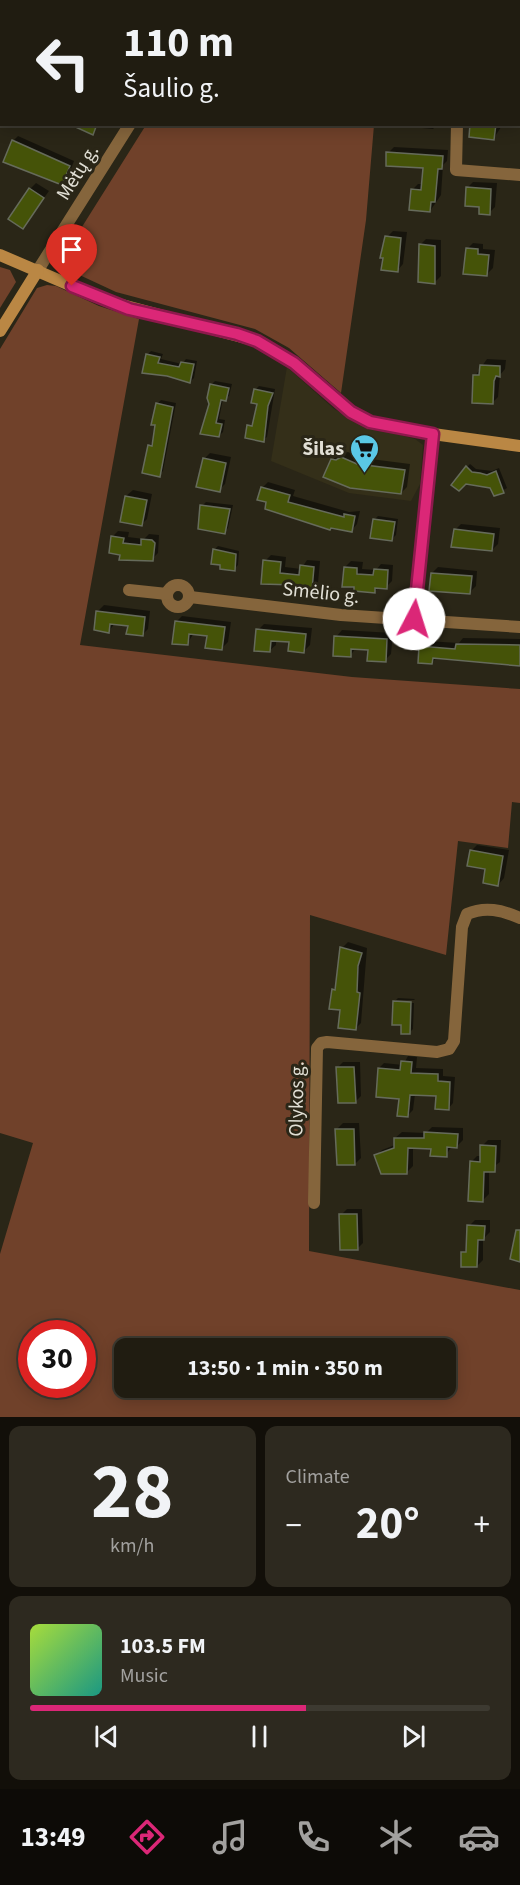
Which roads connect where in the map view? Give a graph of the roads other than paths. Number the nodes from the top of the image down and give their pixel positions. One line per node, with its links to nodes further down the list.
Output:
1 (129, 126): 5 (street, Mėtų g.)
2 (457, 126): 3 (street)
3 (520, 175)
4 (0, 255): 5 (street)
5 (38, 270): 6 (street); 7 (street)
6 (0, 331)
7 (433, 434): 8 (street); 10 (street)
8 (520, 446)
9 (129, 590): 10 (street, Smėlio g.)
10 (414, 619): 11 (street, Smėlio g.)
11 (520, 627)
12 (520, 918): 13 (street, Olykos g.)
13 (314, 1203)

